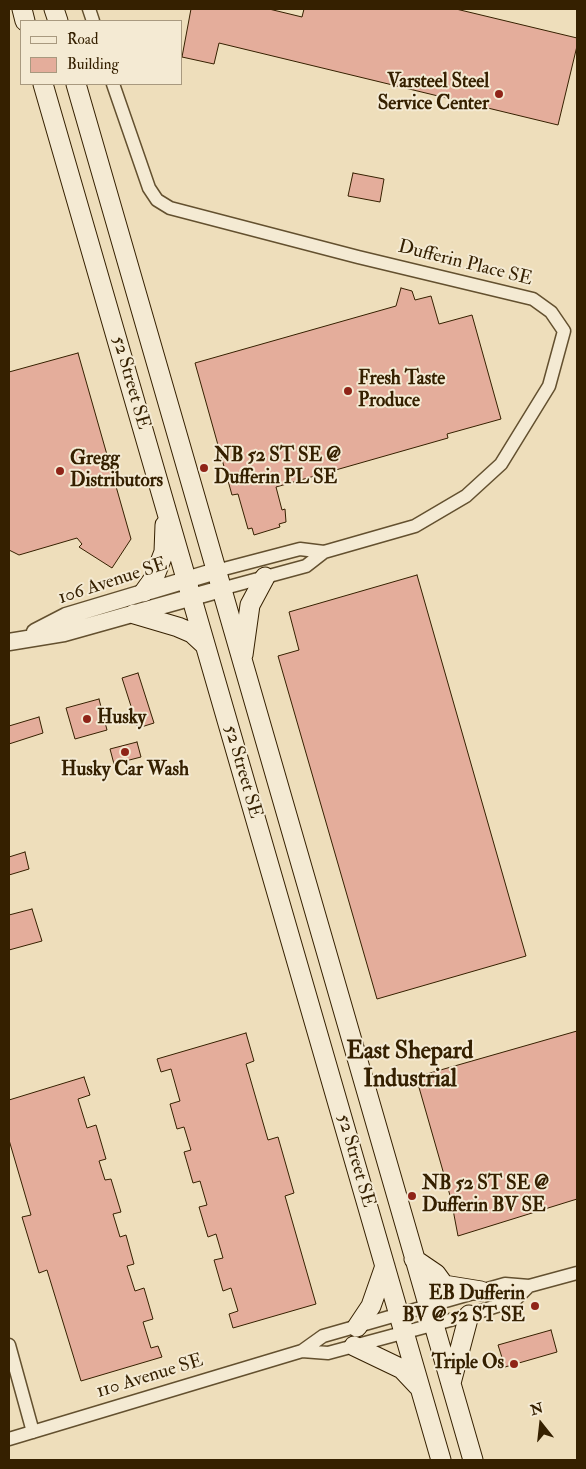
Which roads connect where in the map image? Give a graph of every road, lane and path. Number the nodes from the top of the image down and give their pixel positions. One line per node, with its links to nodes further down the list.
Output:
1 (43, 85): 4 (main road, 52 Street SE)
2 (76, 85): 7 (main road, 52 Street SE)
3 (113, 85): 5 (street, Dufferin Place SE)
4 (166, 509): 8 (main road, 52 Street SE); 9 (main road)
5 (324, 552): 6 (street, Dufferin Place SE); 7 (street, Dufferin Place SE)
6 (265, 577): 7 (street, Dufferin Place SE); 13 (main road)
7 (218, 580): 8 (street, 106 Avenue SE); 13 (main road, 52 Street SE)
8 (189, 589): 9 (street, 106 Avenue SE); 10 (street, 106 Avenue SE); 12 (main road, 52 Street SE)
9 (144, 592): 11 (street, 106 Avenue SE)
10 (134, 614): 11 (street, 106 Avenue SE); 12 (main road)
11 (17, 640)
12 (205, 644): 15 (main road, 52 Street SE)
13 (242, 662): 14 (main road, 52 Street SE)
14 (414, 1259): 18 (main road); 20 (main road, 52 Street SE)
15 (385, 1266): 21 (main road, 52 Street SE); 22 (main road)
16 (577, 1272): 17 (street)
17 (528, 1286): 18 (street); 19 (street)
18 (481, 1291): 20 (street)
19 (469, 1315): 20 (street); 26 (main road)
20 (430, 1316): 21 (street); 21 (street); 26 (main road, 52 Street SE)
21 (401, 1324): 22 (street, 110 Avenue SE); 24 (street, 110 Avenue SE); 27 (main road, 52 Street SE)
22 (357, 1327): 25 (street, 110 Avenue SE)
23 (9, 1345): 28 (street)
24 (354, 1346): 25 (street, 110 Avenue SE); 27 (main road)
25 (302, 1351): 28 (street, 110 Avenue SE)
26 (450, 1384): 31 (main road, 52 Street SE)
27 (418, 1387): 30 (main road, 52 Street SE)
28 (34, 1432): 29 (street, 110 Avenue SE)
29 (9, 1439)
30 (441, 1460)
31 (473, 1460)

